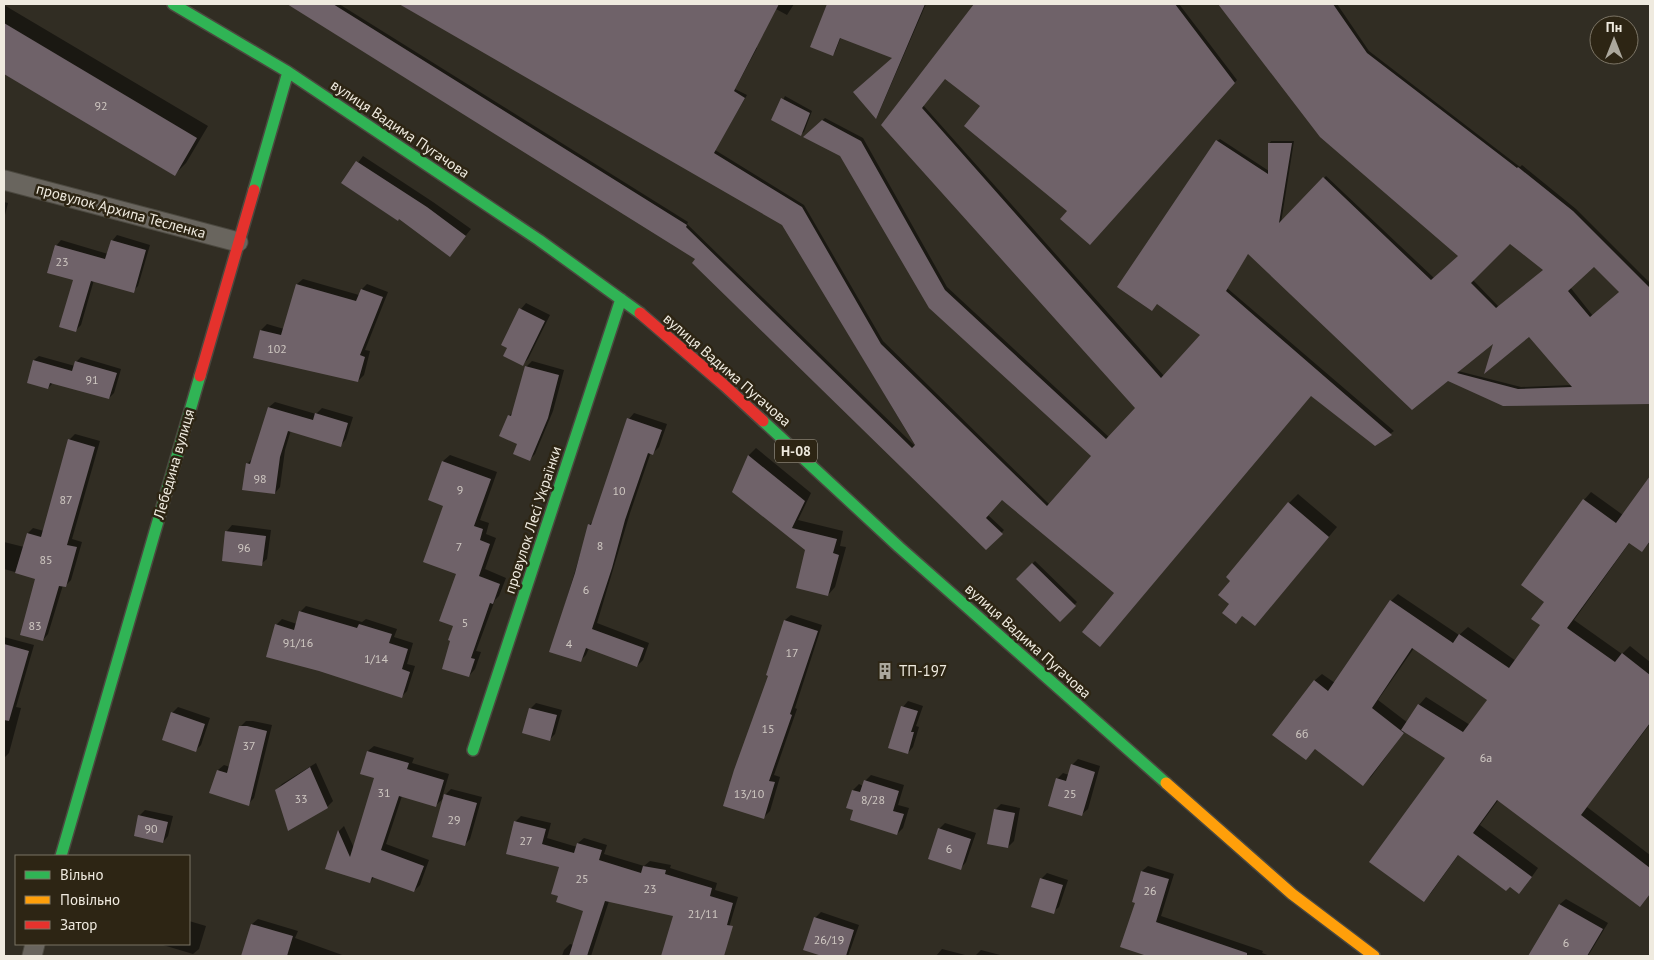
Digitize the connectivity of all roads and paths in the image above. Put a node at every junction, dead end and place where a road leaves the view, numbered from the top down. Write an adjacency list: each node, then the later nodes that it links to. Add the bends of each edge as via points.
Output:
1 (173, 4): 2 (main road, вулиця Вадима Пугачова / Н-08)
2 (288, 72): 4 (main road, Лебедина вулиця); 5 (main road, вулиця Вадима Пугачова / Н-08, via 539,240)
3 (4, 180): 4 (street, провулок Архипа Тесленка)
4 (238, 242): 7 (main road, Лебедина вулиця)
5 (621, 299): 6 (main road, провулок Лесі Українки); 8 (main road, вулиця Вадима Пугачова / Н-08, via 725,386 899,547 1292,894)
6 (473, 750)
7 (60, 855)
8 (1374, 956)

